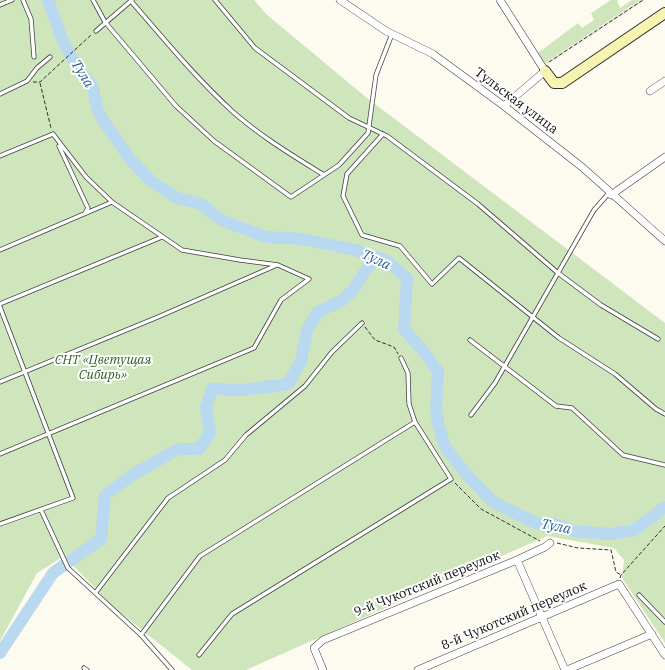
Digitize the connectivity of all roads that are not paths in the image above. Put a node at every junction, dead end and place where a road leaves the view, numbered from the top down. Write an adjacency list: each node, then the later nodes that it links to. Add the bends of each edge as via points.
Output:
1 (12, 0): 8 (lane)
2 (22, 0): 13 (lane, via 31,19)
3 (93, 0): 10 (lane)
4 (131, 0): 10 (lane); 25 (lane, via 196,76 232,111 271,142)
5 (216, 0): 20 (lane, via 254,48 350,118)
6 (340, 0): 12 (street, Тульская улица, via 347,7)
7 (500, 0): 15 (street)
8 (0, 5)
9 (665, 13): 15 (street, via 562,84 554,82)
10 (105, 22): 11 (lane); 25 (lane, via 176,106 214,141 291,197)
11 (96, 31)
12 (392, 34): 19 (street, Тульская улица, via 433,54); 20 (lane, via 376,75)
13 (34, 57)
14 (50, 57): 18 (lane, via 27,81)
15 (543, 69): 19 (street)
16 (665, 81): 17 (street)
17 (650, 91)
18 (0, 94)
19 (504, 106): 26 (street, Тульская улица, via 582,168)
20 (369, 127): 22 (lane); 25 (lane, via 368,133 339,165)
21 (53, 134): 23 (lane); 27 (lane, via 86,177); 28 (lane, via 88,208)
22 (383, 134): 33 (lane, via 478,204); 35 (lane, via 347,174 343,196 362,235 400,246 432,284 459,258)
23 (0, 156)
24 (665, 157): 26 (street)
25 (324, 175)
26 (610, 194): 30 (street, Тульская улица); 33 (lane, via 594,210)
27 (112, 202): 28 (lane); 29 (lane)
28 (85, 213): 31 (lane)
29 (162, 237): 32 (lane, via 182,250); 34 (lane)
30 (665, 241)
31 (0, 250)
32 (278, 265): 41 (lane); 46 (lane, via 309,279 281,300 254,348)
33 (558, 273): 35 (lane); 37 (lane, via 602,305)
34 (0, 305): 41 (lane)
35 (533, 316): 40 (lane); 43 (lane, via 559,338 614,374)
36 (362, 323): 53 (lane, via 332,352 305,386 246,434 225,460 168,498)
37 (658, 338)
38 (470, 340): 40 (lane)
39 (401, 358): 45 (lane, via 408,372 409,404)
40 (504, 366): 44 (lane, via 495,383); 48 (lane, via 556,406 572,408 623,455)
41 (24, 372): 42 (lane); 46 (lane)
42 (0, 382)
43 (665, 414)
44 (471, 415)
45 (415, 422): 57 (lane, via 200,556); 59 (lane, via 451,479 232,614)
46 (48, 435): 47 (lane); 49 (lane, via 72,498)
47 (0, 454)
48 (665, 465)
49 (41, 510): 50 (lane); 53 (lane, via 68,568)
50 (0, 524)
51 (550, 543): 52 (street, 9-й Чукотский переулок)
52 (517, 560): 55 (street); 62 (street, 9-й Чукотский переулок, via 323,640 314,648)
53 (96, 592): 57 (lane)
54 (639, 594): 56 (lane)
55 (543, 617): 58 (street, 8-й Чукотский переулок, via 619,584); 63 (street, 8-й Чукотский переулок); 64 (street)
56 (665, 622)
57 (141, 634): 61 (lane)
58 (652, 634): 60 (street); 64 (street)
59 (199, 655)
60 (665, 655)
61 (172, 670)
62 (323, 670)
63 (418, 670)
64 (566, 670)

